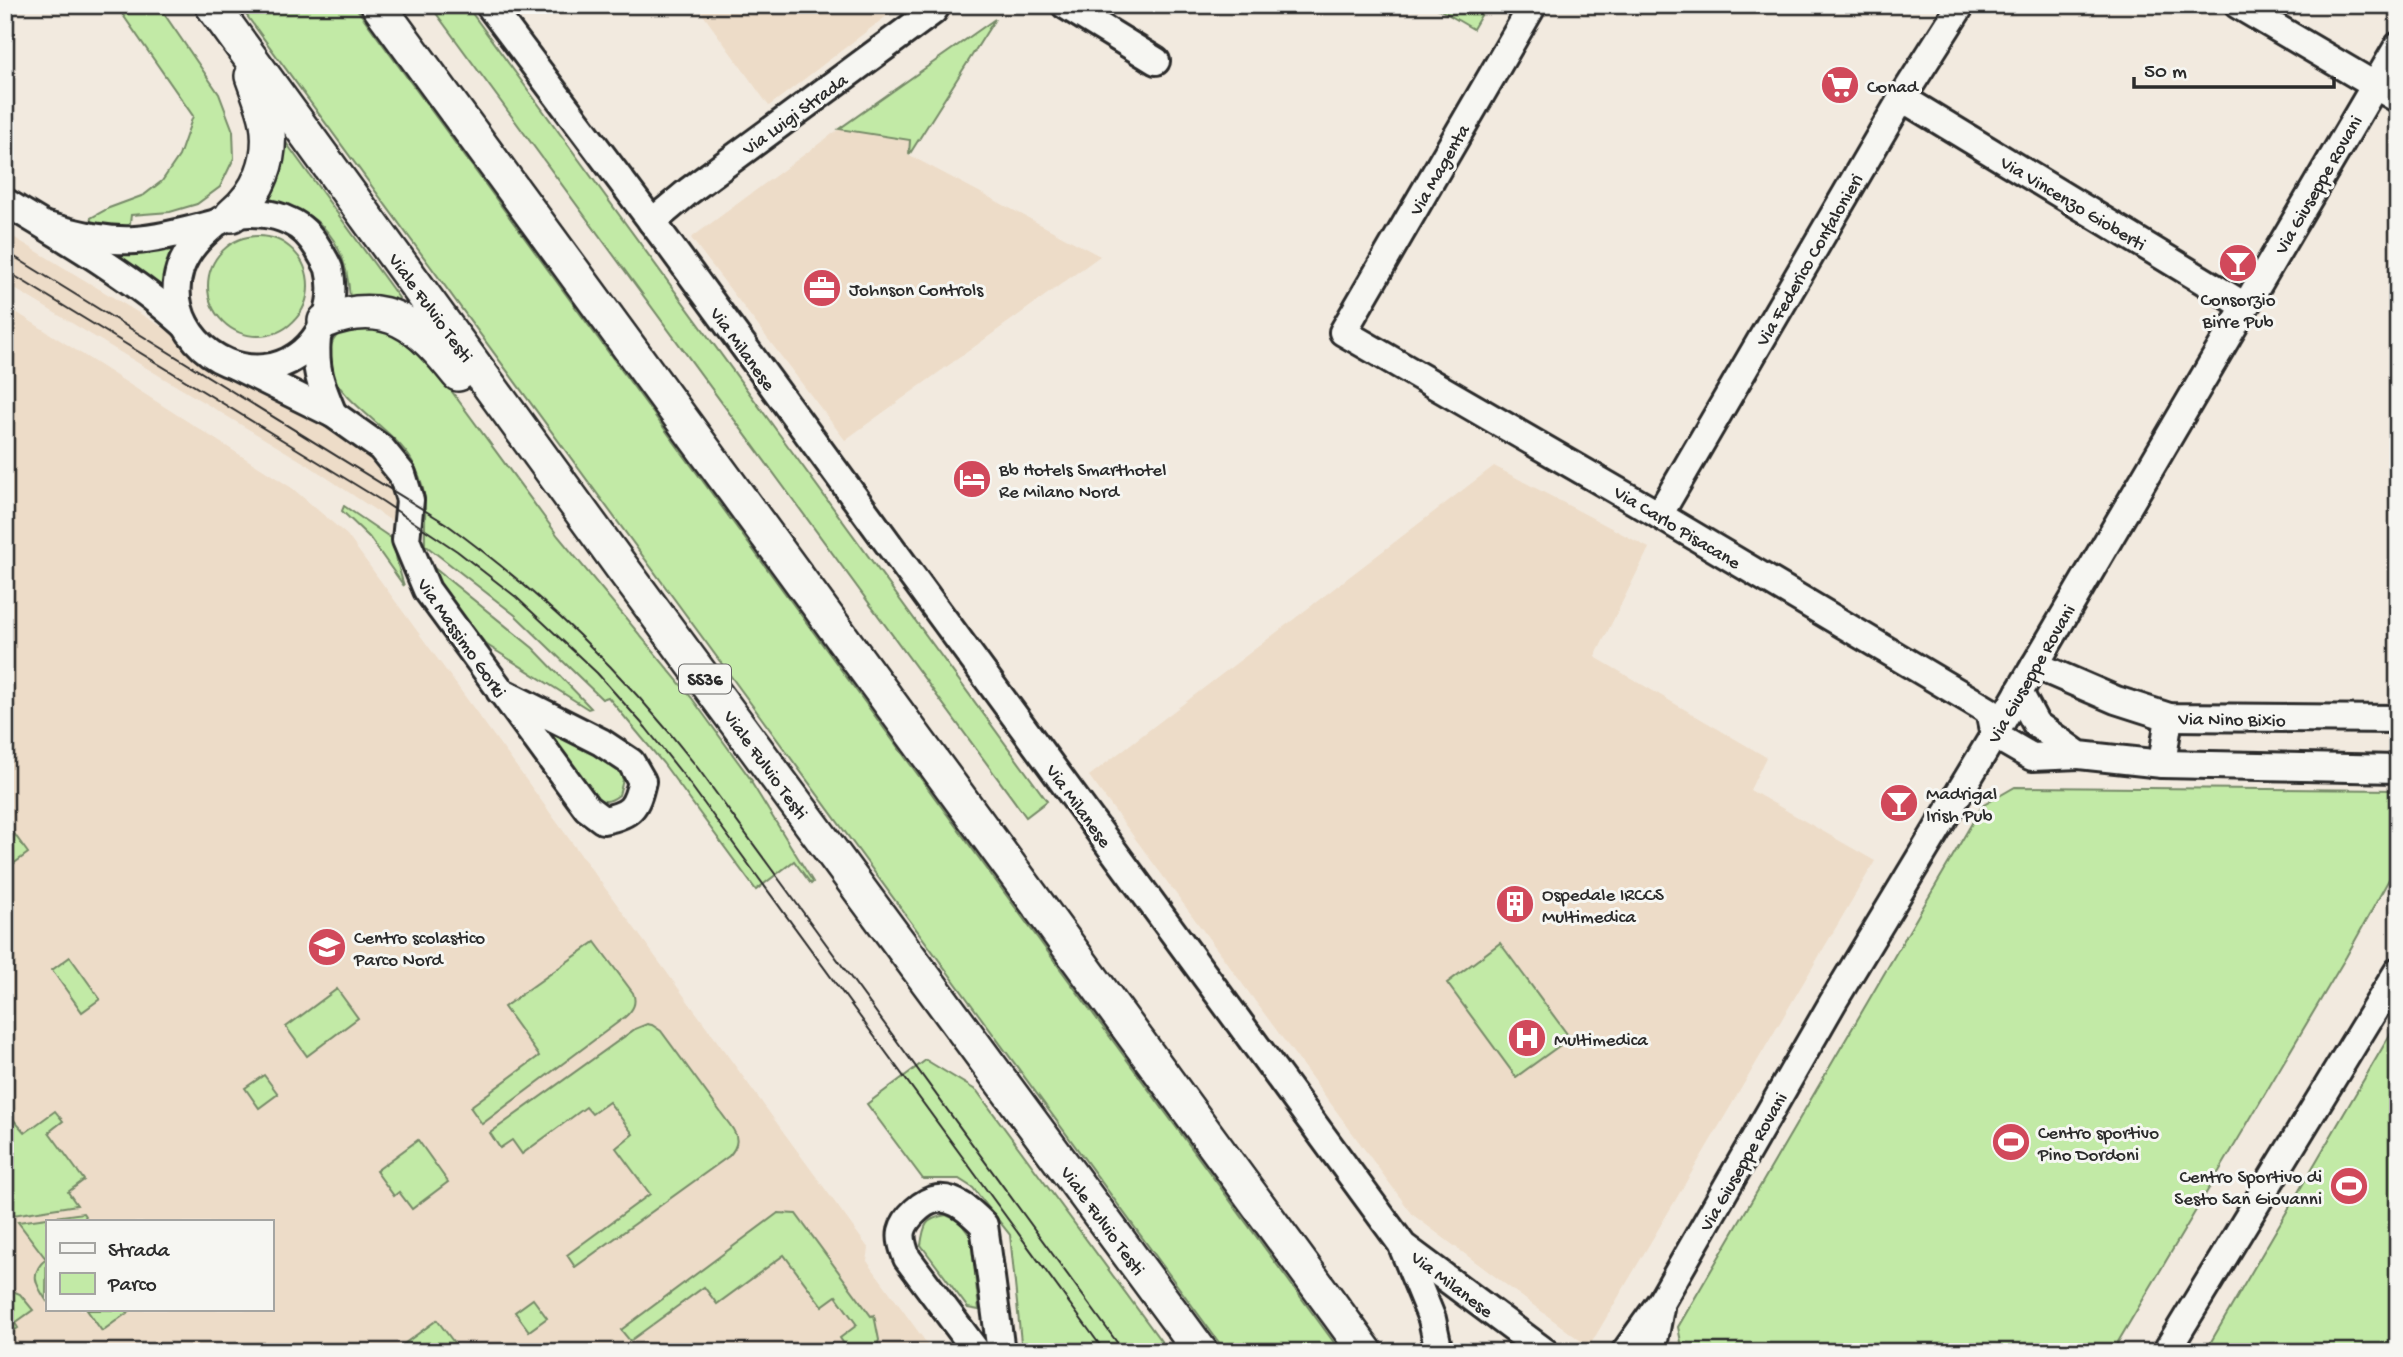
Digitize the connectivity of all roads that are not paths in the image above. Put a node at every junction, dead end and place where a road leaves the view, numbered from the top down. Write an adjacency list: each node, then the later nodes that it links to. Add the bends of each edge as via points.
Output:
1 (212, 5): 10 (main road, Viale Fulvio Testi / SS36)
2 (489, 5): 17 (street)
3 (937, 5): 17 (street, Via Luigi Strada)
4 (1065, 5): 11 (street)
5 (1533, 5): 22 (street, Via Magenta)
6 (1961, 5): 13 (street, Via Federico Confalonieri)
7 (2238, 5): 12 (street)
8 (386, 13): 42 (main road)
9 (2398, 46): 12 (street, Via Giuseppe Rovani)
10 (242, 47): 16 (main road, via 267,123 267,156 259,184 243,206); 26 (main road, Viale Fulvio Testi / SS36)
11 (1156, 61)
12 (2375, 85): 14 (street); 19 (street, Via Giuseppe Rovani)
13 (1902, 98): 19 (street, Via Vincenzo Gioberti); 25 (street, Via Federico Confalonieri)
14 (2398, 99)
15 (5, 202): 18 (street)
16 (224, 220): 18 (street, via 135,240 92,237); 20 (street, via 191,245 179,271 177,298); 21 (street, via 264,214 290,221 311,237 329,267 332,293)
17 (652, 222): 37 (street, Via Milanese)
18 (46, 226): 20 (street)
19 (2245, 306): 27 (street, Via Giuseppe Rovani)
20 (185, 325): 23 (street, via 211,356)
21 (321, 329): 23 (street, via 302,352 279,365); 24 (street, via 315,360); 26 (main road, via 360,312 385,313 418,330 573,524)
22 (1343, 332): 25 (street, Via Carlo Pisacane)
23 (236, 366): 24 (street, Via Massimo Gorki)
24 (333, 414): 28 (street, Via Massimo Gorki, via 381,447 402,474 410,500 406,540 415,565 427,590)
25 (1659, 515): 32 (street, Via Carlo Pisacane, via 1989,711)
26 (620, 565): 41 (main road, Viale Fulvio Testi / SS36)
27 (2035, 664): 29 (street, Via Giuseppe Rovani); 30 (street, Via Nino Bixio, via 2116,700)
28 (500, 691): 28 (street, Via Massimo Gorki, via 567,723 631,762 642,781 638,803 622,816 603,820 587,808)
29 (2019, 692): 32 (street, Via Giuseppe Rovani); 33 (street, via 2036,724)
30 (2169, 717): 31 (street, Via Nino Bixio); 34 (street)
31 (2398, 719)
32 (1994, 735): 33 (street, via 2032,757); 38 (street, Via Giuseppe Rovani, via 1833,1002)
33 (2079, 755): 34 (street)
34 (2162, 764): 35 (street)
35 (2398, 769)
36 (2398, 971): 47 (street)
37 (1403, 1246): 43 (street, via 1432,1319); 44 (street, Via Milanese)
38 (1662, 1300): 45 (street, Via Giuseppe Rovani); 46 (street, Via Giuseppe Rovani)
39 (977, 1352): 40 (street, via 902,1246 902,1231 914,1211 936,1199 957,1202 984,1225)
40 (1001, 1352)
41 (1201, 1352)
42 (1366, 1352)
43 (1439, 1352)
44 (1545, 1352)
45 (1625, 1352)
46 (1653, 1352)
47 (2166, 1352)

